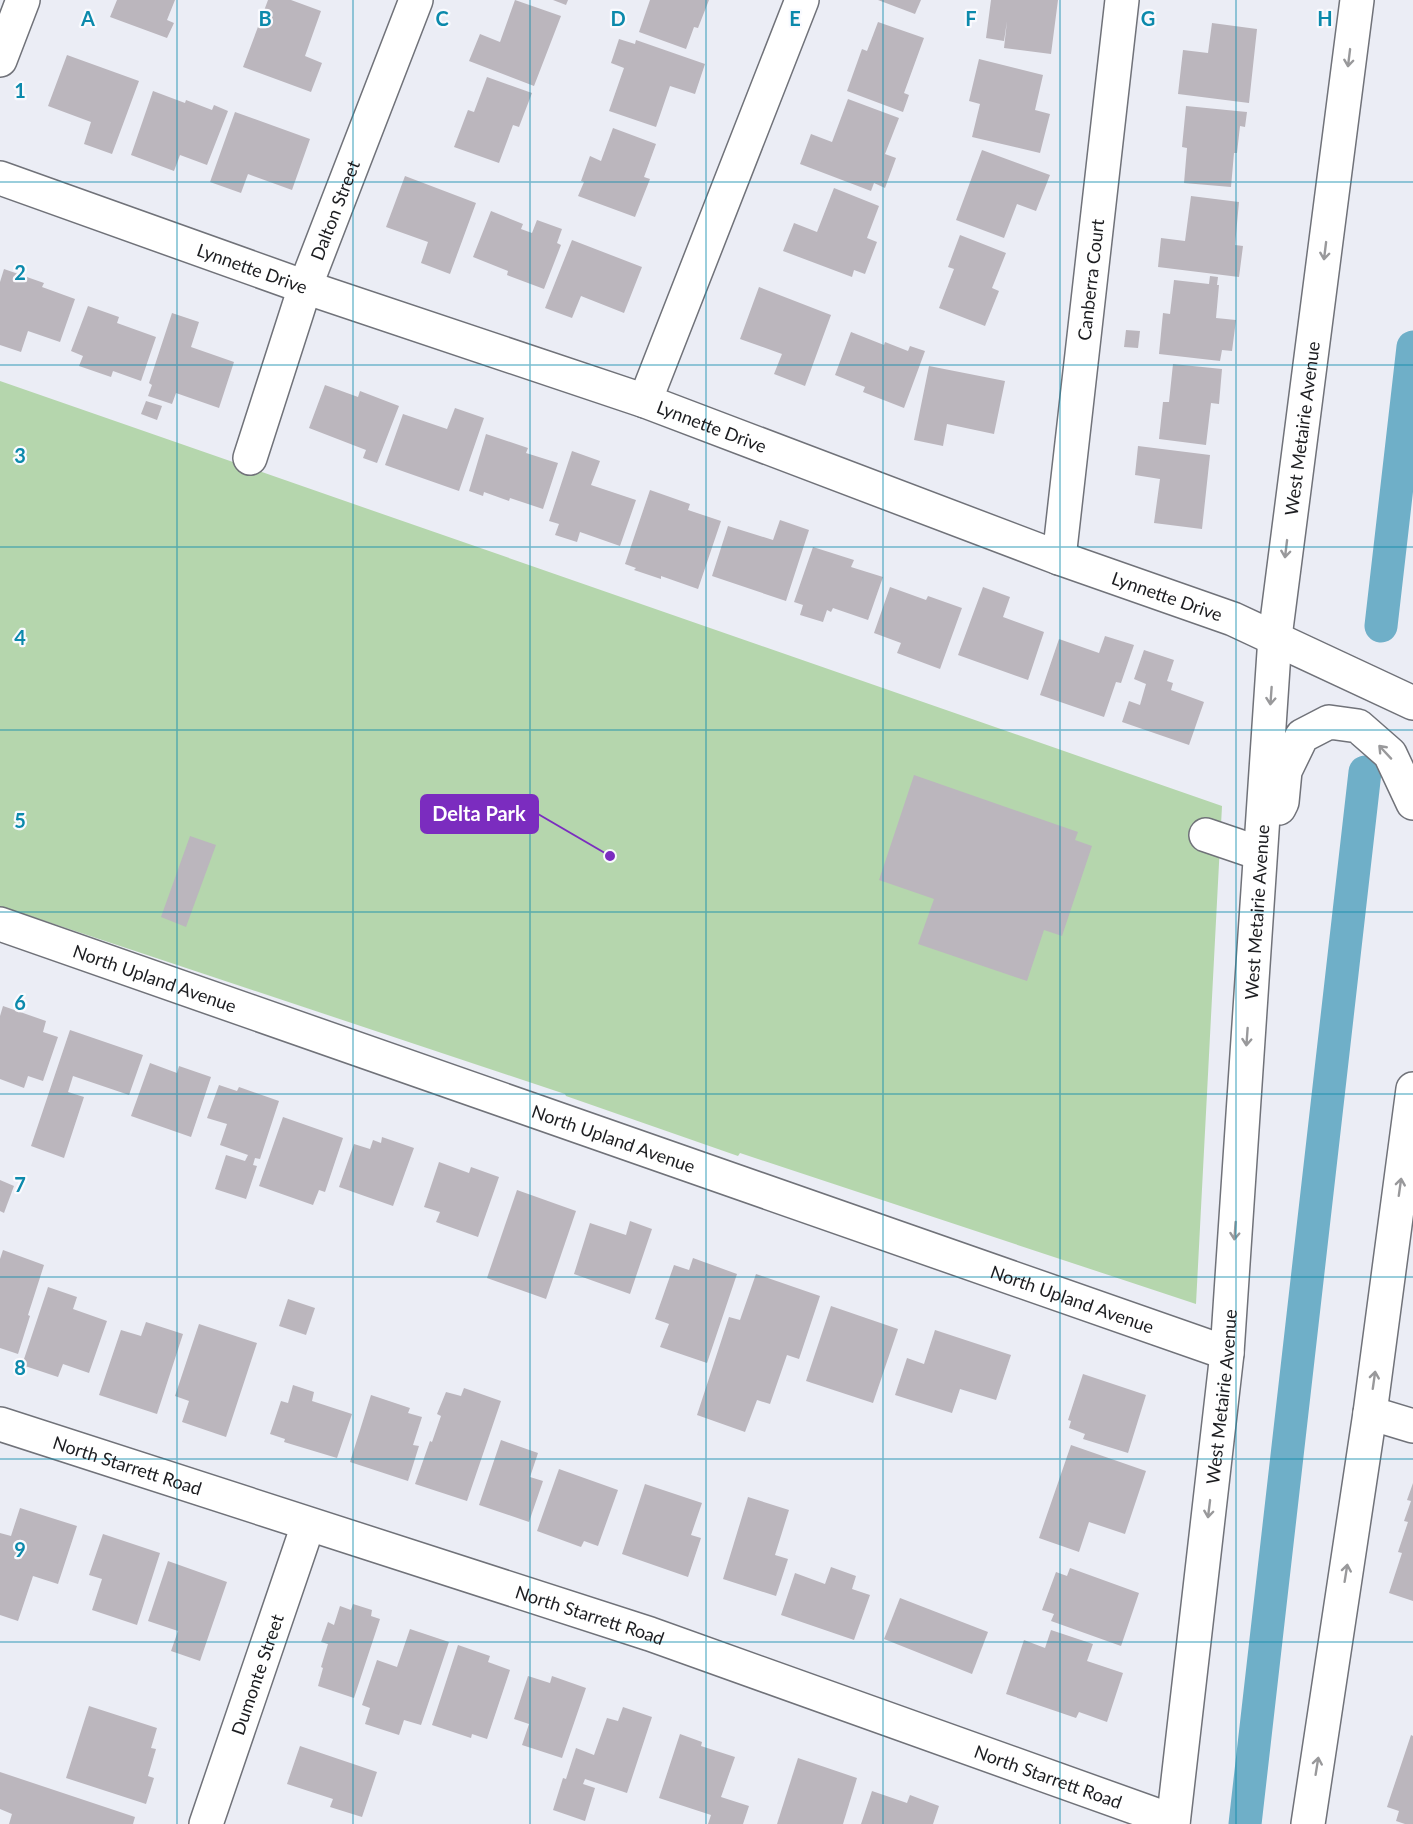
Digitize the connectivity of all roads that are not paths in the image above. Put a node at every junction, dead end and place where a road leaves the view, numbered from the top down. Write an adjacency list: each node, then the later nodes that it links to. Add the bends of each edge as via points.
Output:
1 (23, 0): 6 (street)
2 (417, 0): 8 (street, Dalton Street)
3 (802, 0): 9 (street)
4 (1122, 0): 11 (street, Canberra Court)
5 (1357, 0): 12 (street, West Metairie Avenue, one-way to 12)
6 (0, 60)
7 (0, 178): 8 (street, Lynnette Drive)
8 (305, 287): 9 (street, Lynnette Drive); 10 (street, Dalton Street)
9 (645, 401): 11 (street, Lynnette Drive)
10 (250, 458)
11 (1059, 558): 12 (street, Lynnette Drive)
12 (1275, 637): 13 (street, Lynnette Drive); 16 (street, West Metairie Avenue, one-way to 16)
13 (1413, 703)
14 (1413, 803): 16 (street, one-way to 16, via 1390,754 1358,726 1329,722 1302,736 1286,771 1282,802)
15 (1206, 835): 16 (street)
16 (1259, 852): 19 (street, West Metairie Avenue, one-way to 19)
17 (0, 924): 19 (street, North Upland Avenue)
18 (1413, 1089): 20 (street, one-way to 18)
19 (1227, 1353): 24 (street, West Metairie Avenue, one-way to 24)
20 (1370, 1413): 22 (street); 26 (street, one-way to 20)
21 (0, 1424): 23 (street, North Starrett Road)
22 (1413, 1426)
23 (308, 1525): 24 (street, North Starrett Road, via 650,1634); 25 (street, Dumonte Street)
24 (1173, 1822)
25 (206, 1824)
26 (1308, 1824)

